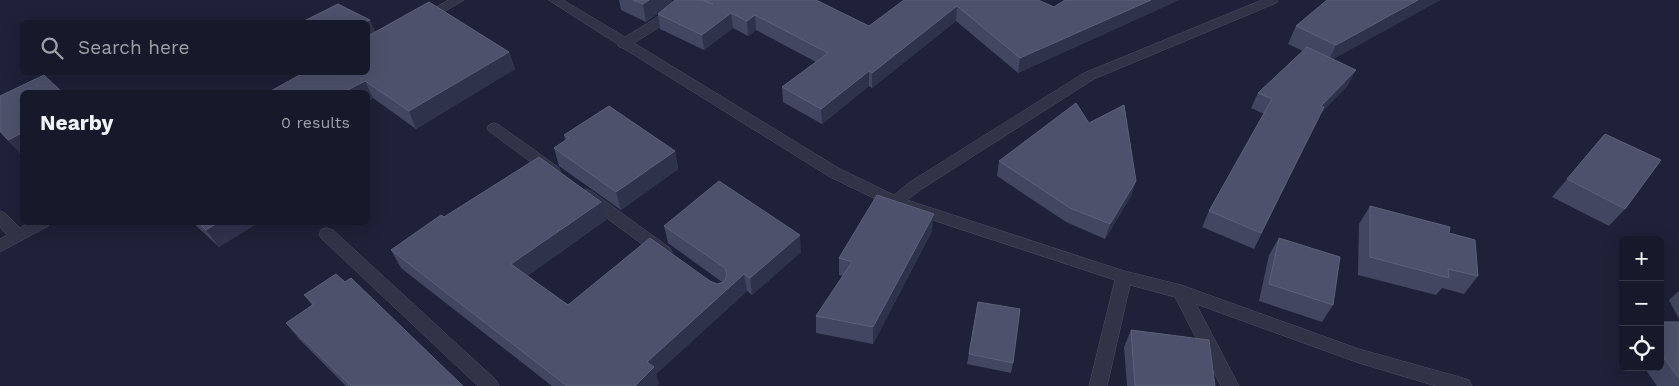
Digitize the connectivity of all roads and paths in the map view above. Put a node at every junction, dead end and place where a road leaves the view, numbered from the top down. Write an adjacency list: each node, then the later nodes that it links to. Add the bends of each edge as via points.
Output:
1 (458, 0): 5 (street)
2 (555, 0): 6 (street)
3 (686, 0): 6 (street)
4 (1272, 0): 8 (street, via 1089,76 915,186)
5 (417, 22)
6 (623, 44): 8 (street, via 835,173)
7 (494, 128): 14 (street)
8 (895, 202): 15 (street)
9 (0, 217): 12 (street)
10 (38, 225): 12 (street)
11 (326, 234): 17 (street)
12 (18, 236): 13 (street)
13 (0, 246)
14 (680, 263)
15 (1124, 277): 16 (street); 18 (street)
16 (1181, 292): 19 (street); 20 (street, via 1359,356)
17 (490, 386)
18 (1098, 386)
19 (1230, 386)
20 (1463, 386)

